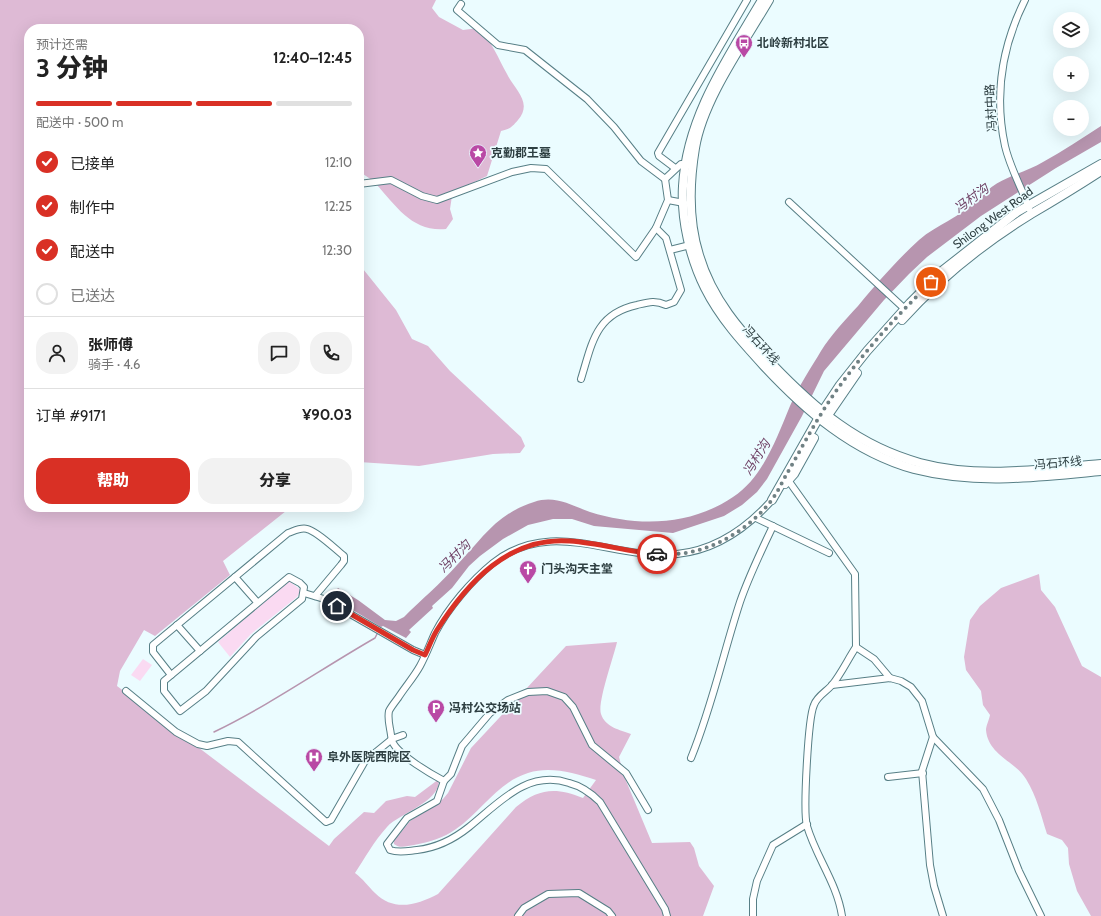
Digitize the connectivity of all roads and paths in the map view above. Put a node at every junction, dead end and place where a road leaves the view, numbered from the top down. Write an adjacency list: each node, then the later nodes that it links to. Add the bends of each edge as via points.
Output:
1 (746, 0): 8 (street, via 658,153)
2 (762, 0): 6 (main road, 冯石环线, via 704,101 694,128)
3 (769, 0): 6 (main road, 冯石环线, via 705,114)
4 (1025, 0): 15 (street, 冯村中路, via 1006,48 1000,88 1005,146)
5 (461, 4): 10 (street, via 457,10 498,45 525,50 587,99 641,161)
6 (689, 164): 8 (street, via 681,164); 14 (main road, 冯石环线, via 683,186); 22 (main road, 冯石环线, via 692,222 707,278 716,296 742,332)
7 (1101, 164): 15 (main road, Shilong West Road)
8 (675, 168): 10 (street)
9 (1101, 171): 16 (main road, Shilong West Road)
10 (665, 179): 12 (street)
11 (364, 183): 17 (street, via 391,180 437,200 512,172 531,168 546,169 636,257)
12 (668, 200): 14 (street); 17 (street)
13 (789, 202): 20 (street)
14 (684, 203): 18 (main road, 冯石环线)
15 (1028, 205): 16 (street, 冯村中路); 20 (main road, Shilong West Road, via 942,271)
16 (1031, 214): 20 (main road, Shilong West Road, via 968,259)
17 (656, 228): 19 (street, via 666,238)
18 (690, 245): 19 (street); 22 (main road, 冯石环线, via 705,288 722,316 748,350)
19 (670, 250): 21 (street, via 681,290 674,302 666,305 657,300 628,306 611,315 597,331)
20 (906, 311): 23 (main road, Shilong West Road)
21 (581, 379)
22 (792, 391): 23 (main road, 冯石环线)
23 (822, 417): 24 (main road, 冯石环线, via 882,449 940,467 1003,473); 25 (main road, 冯石环线, via 860,446 886,459 949,476 1005,479); 26 (main road, Shilong West Road); 27 (main road, Shilong West Road)
24 (1101, 464)
25 (1101, 471)
26 (788, 480): 27 (main road, Shilong West Road); 36 (street, via 855,574)
27 (772, 500): 28 (street, Shilong West Road)
28 (756, 518): 29 (street); 38 (street, Shilong West Road, via 744,528 715,544 678,554 633,552 570,541 544,542 518,549 494,563 470,586 436,632)
29 (773, 526): 30 (street); 46 (street, via 741,601 708,714)
30 (829, 553)
31 (235, 577): 33 (street, via 288,533 307,528 344,556 341,566); 34 (street); 35 (street)
32 (304, 592): 33 (street); 34 (street, via 300,582 289,577); 39 (street, via 302,599 256,637 206,691 180,711 162,685)
33 (315, 596): 38 (street)
34 (257, 602): 37 (street)
35 (177, 625): 37 (street); 39 (street, via 154,645 153,652)
36 (856, 646): 40 (street, via 874,659); 41 (street)
37 (200, 651): 39 (street)
38 (425, 655): 45 (street, Shilong West Road, via 390,711)
39 (172, 675)
40 (890, 678): 41 (street); 44 (street, via 901,680 911,687 922,701)
41 (832, 685): 51 (street, via 818,697 812,711 806,781)
42 (126, 691): 45 (street, via 176,732 198,744 207,746 228,741 238,742 326,822 331,820 365,761)
43 (403, 735): 45 (street)
44 (933, 737): 47 (street); 58 (street, via 983,789 1000,820 1019,871)
45 (392, 739): 49 (street, via 394,744 418,766)
46 (691, 758)
47 (922, 773): 48 (street); 57 (street, via 930,865)
48 (888, 777)
49 (444, 781): 50 (street, via 451,774 462,746 490,713 508,700 528,692 547,691 564,697 573,707 592,745 626,773); 54 (street, via 437,801 407,818 387,844 390,850 398,852 437,845 465,830 508,794 522,786 545,780 559,780 579,787 600,802)
50 (648, 810)
51 (807, 824): 55 (street, via 773,845 757,882); 56 (street, via 816,851 827,870)
52 (518, 916): 53 (street, via 524,908 548,894 579,893)
53 (612, 916)
54 (667, 916)
55 (753, 916)
56 (842, 916)
57 (943, 916)
58 (1041, 916)

